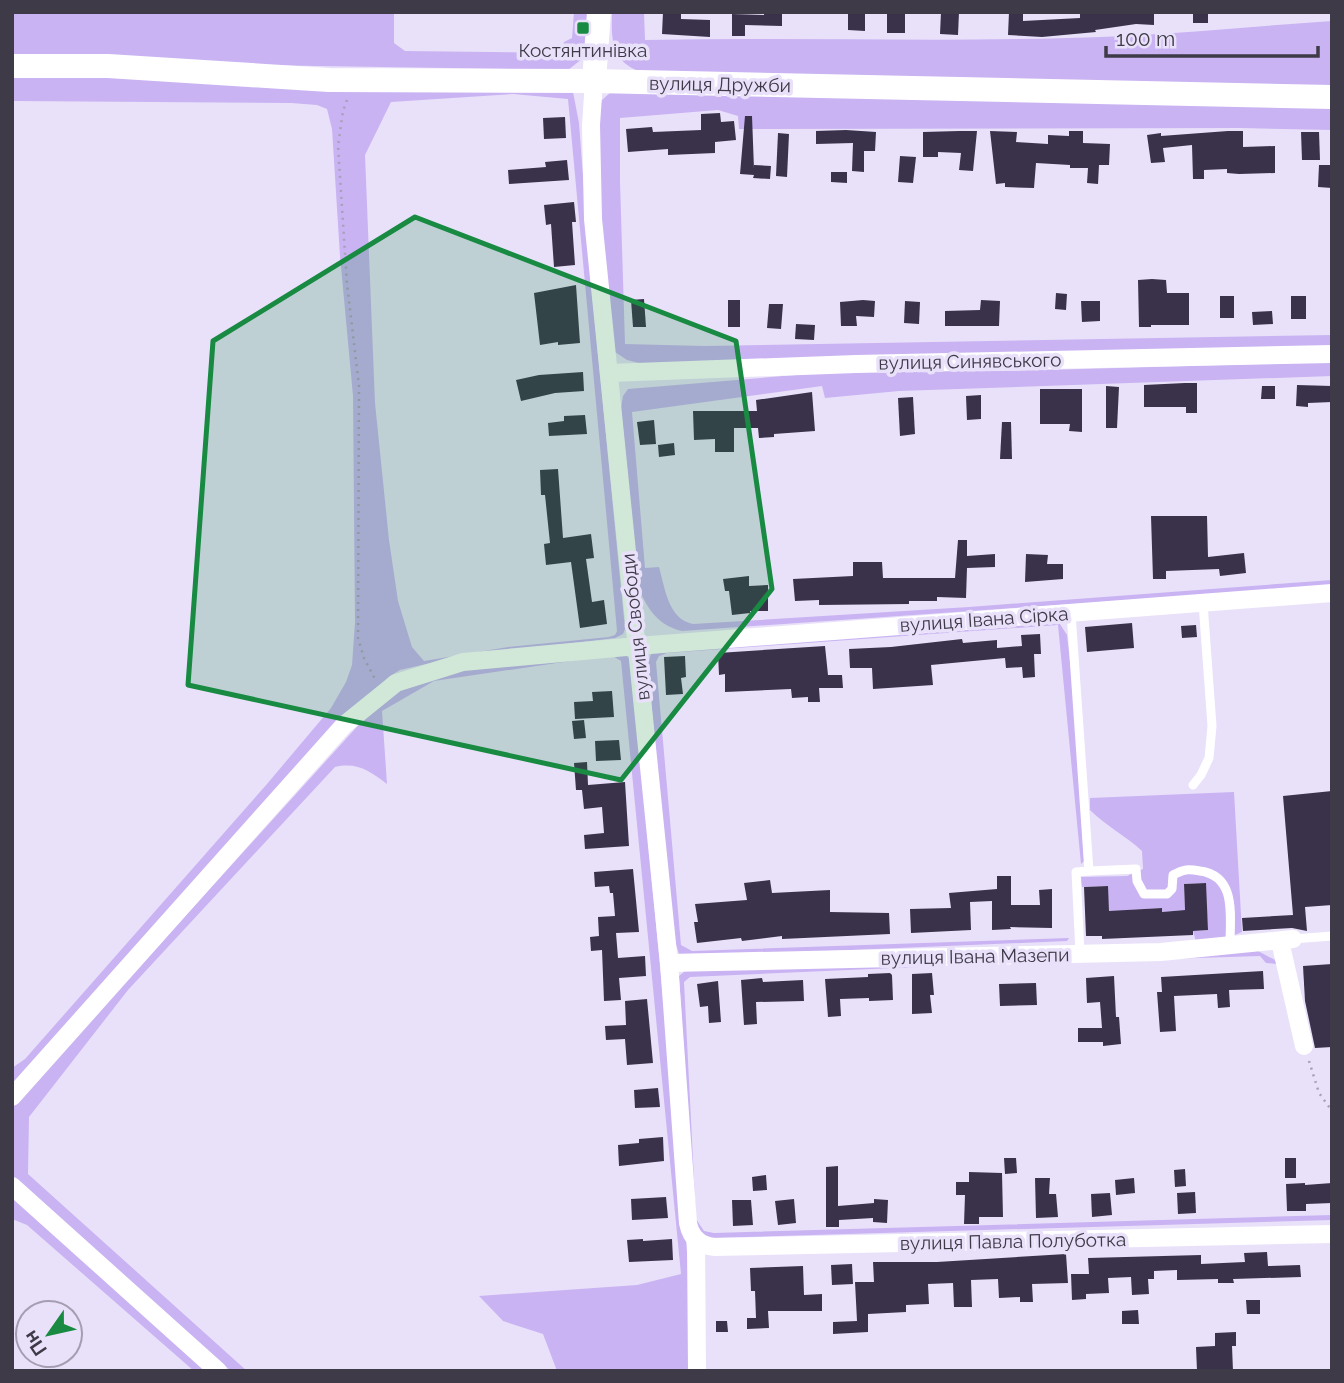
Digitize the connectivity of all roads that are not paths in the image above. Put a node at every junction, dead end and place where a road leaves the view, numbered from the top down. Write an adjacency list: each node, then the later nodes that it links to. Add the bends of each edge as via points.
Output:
1 (599, 12): 3 (street, вулиця Свободи)
2 (12, 66): 3 (street, вулиця Дружби, via 108,66 356,80)
3 (594, 81): 4 (street, вулиця Дружби); 6 (street, вулиця Свободи, via 593,219)
4 (1332, 97)
5 (1332, 354): 6 (street, вулиця Синявського)
6 (609, 373): 10 (street, вулиця Свободи)
7 (1332, 593): 8 (street, вулиця Івана Сірка)
8 (1203, 603): 9 (street, вулиця Івана Сірка); 11 (lane, via 1212,726 1209,758)
9 (1071, 613): 10 (street, вулиця Івана Сірка); 12 (lane)
10 (637, 646): 17 (street, вулиця Свободи); 19 (street, вулиця Івана Сірка, via 463,662 396,683 344,725)
11 (1193, 785)
12 (1089, 871): 15 (lane, via 1136,869 1144,894 1153,895 1167,894 1173,875 1184,869 1212,873 1228,893); 16 (lane, via 1076,872)
13 (1332, 936): 14 (lane)
14 (1286, 940): 15 (street, вулиця Івана Мазепи); 18 (street)
15 (1230, 945): 16 (street, вулиця Івана Мазепи)
16 (1080, 953): 17 (street, вулиця Івана Мазепи)
17 (669, 963): 22 (street, вулиця Свободи, via 688,1223)
18 (1304, 1046)
19 (12, 1097)
20 (12, 1186): 23 (street)
21 (1332, 1234): 22 (street, вулиця Павла Полуботка, via 715,1247)
22 (696, 1239): 24 (street, вулиця Свободи)
23 (218, 1371)
24 (697, 1371)

